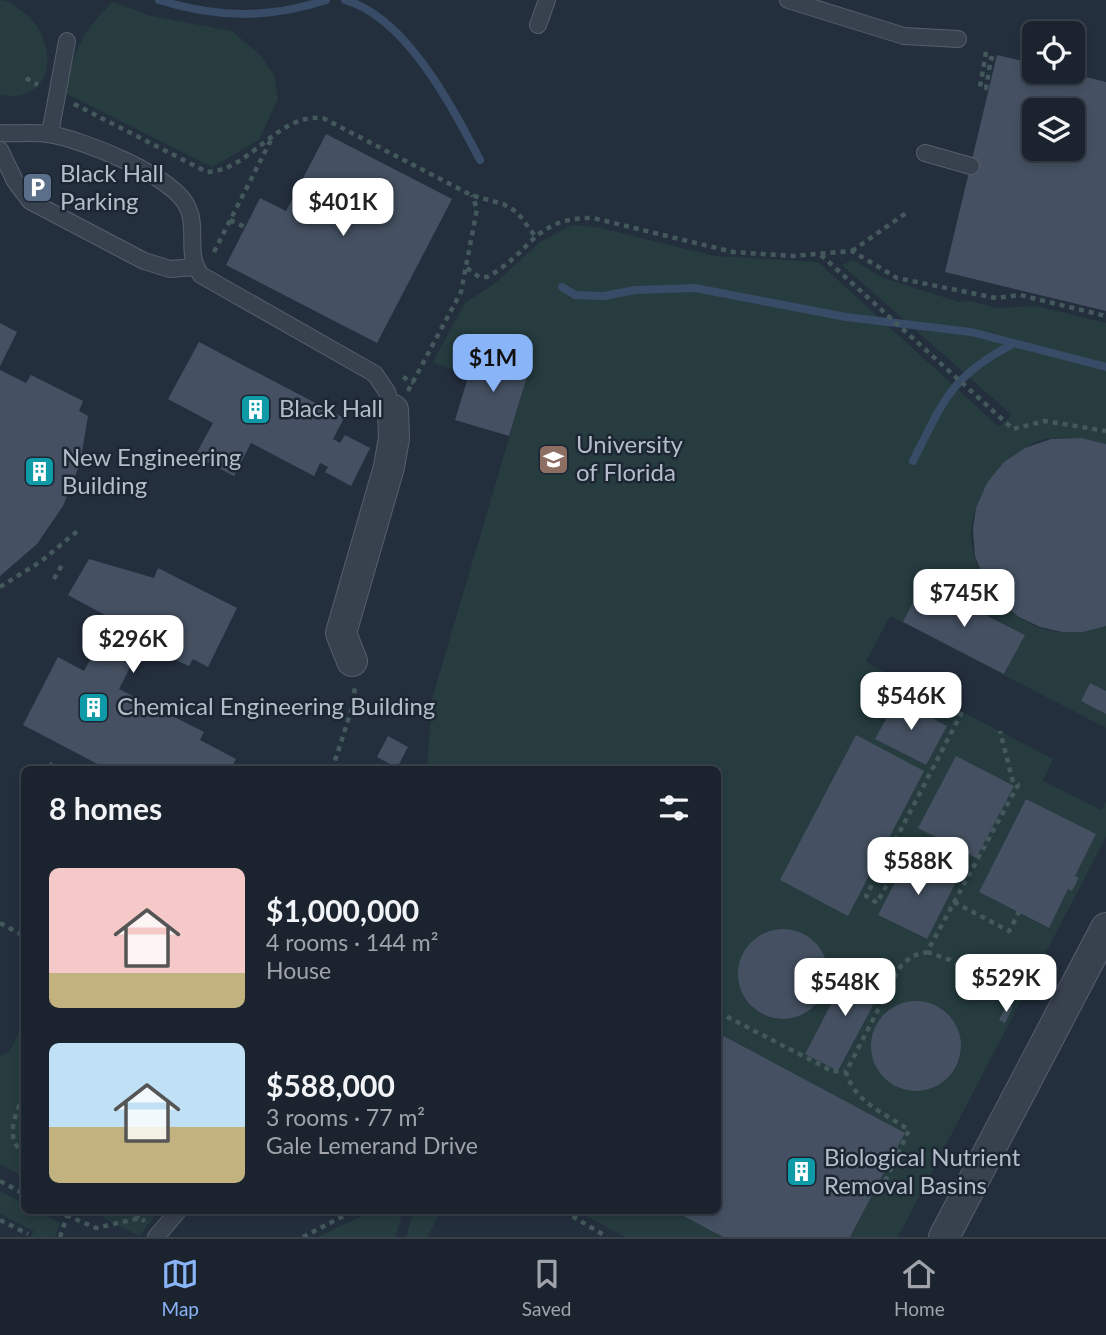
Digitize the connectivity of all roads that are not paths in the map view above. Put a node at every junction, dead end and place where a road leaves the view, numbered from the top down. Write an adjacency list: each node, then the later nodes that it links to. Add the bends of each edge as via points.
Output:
1 (547, 0): 3 (lane)
2 (788, 0): 4 (lane, via 904,36)
3 (538, 25)
4 (958, 39)
5 (67, 41): 7 (lane)
6 (0, 133): 7 (lane)
7 (50, 134): 11 (lane, via 122,160 181,196 190,214)
8 (0, 150): 11 (lane, via 30,201 144,261 170,269)
9 (925, 153): 10 (lane)
10 (971, 166)
11 (195, 267): 12 (lane, via 375,374)
12 (393, 410): 13 (street, via 389,467 341,633)
13 (352, 661)
14 (1106, 928): 17 (street)
15 (175, 1214): 16 (lane)
16 (159, 1233)
17 (944, 1237)

